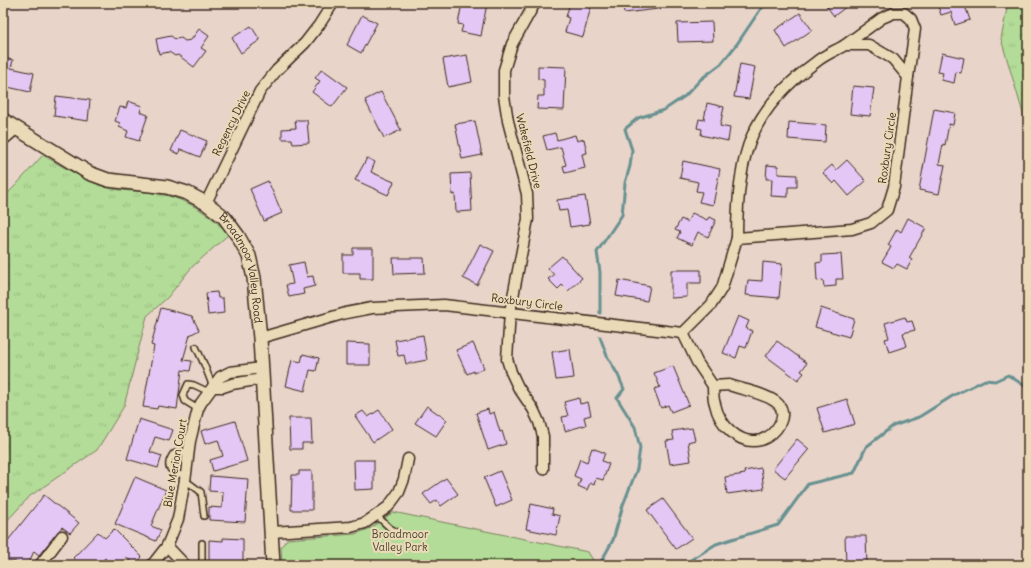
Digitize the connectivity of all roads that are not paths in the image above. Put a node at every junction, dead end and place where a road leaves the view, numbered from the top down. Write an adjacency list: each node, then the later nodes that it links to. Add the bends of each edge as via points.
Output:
1 (333, 3): 8 (street, Regency Drive, via 310,37 260,91)
2 (535, 3): 10 (street, Wakefield Drive, via 512,44 504,70 504,96 508,121 528,200 528,219)
3 (845, 45): 4 (street, Roxbury Circle, via 869,45 893,59); 4 (street, Roxbury Circle, via 882,18 894,13 904,13 911,19 915,29); 9 (street, Roxbury Circle, via 816,61 784,89 764,114 752,135 745,158 737,206)
4 (908, 77): 9 (street, Roxbury Circle, via 894,187 886,210 871,223 852,229)
5 (3, 120): 6 (street, Broadmoor Valley Road)
6 (16, 129): 7 (street); 8 (street, Broadmoor Valley Road, via 89,173 126,183 167,187 187,193)
7 (3, 140)
8 (206, 203): 12 (street, Broadmoor Valley Road, via 224,217 249,256 254,278)
9 (737, 238): 11 (street, Roxbury Circle, via 722,288 711,305)
10 (510, 312): 11 (street, Roxbury Circle); 12 (street, Roxbury Circle, via 444,304 372,308); 20 (street, Wakefield Drive, via 508,359 518,387 540,422 543,436)
11 (683, 333): 15 (street, via 697,362)
12 (260, 338): 14 (street, Broadmoor Valley Road)
13 (196, 347): 16 (lane)
14 (262, 374): 16 (street); 24 (street, Broadmoor Valley Road)
15 (713, 386): 15 (street, via 715,405 726,428 735,435 748,440 761,440 773,433 781,424 783,414 777,403 730,385)
16 (211, 390): 17 (street, Blue Merion Court); 17 (lane, via 188,384 183,395 185,401)
17 (198, 410): 18 (street, Blue Merion Court)
18 (188, 452): 21 (street, Blue Merion Court); 21 (lane, via 173,454 169,459 170,471)
19 (408, 458): 23 (street, via 399,492 388,507)
20 (543, 469)
21 (185, 478): 22 (lane, via 201,492); 28 (street, Blue Merion Court, via 178,518)
22 (204, 516)
23 (377, 516): 24 (street, via 351,527); 25 (lane)
24 (272, 532): 33 (street, Broadmoor Valley Road)
25 (397, 532)
26 (62, 536): 29 (street)
27 (202, 543): 32 (lane)
28 (167, 546): 30 (street, Blue Merion Court); 31 (street)
29 (40, 565)
30 (152, 565)
31 (185, 565)
32 (202, 565)
33 (274, 565)

